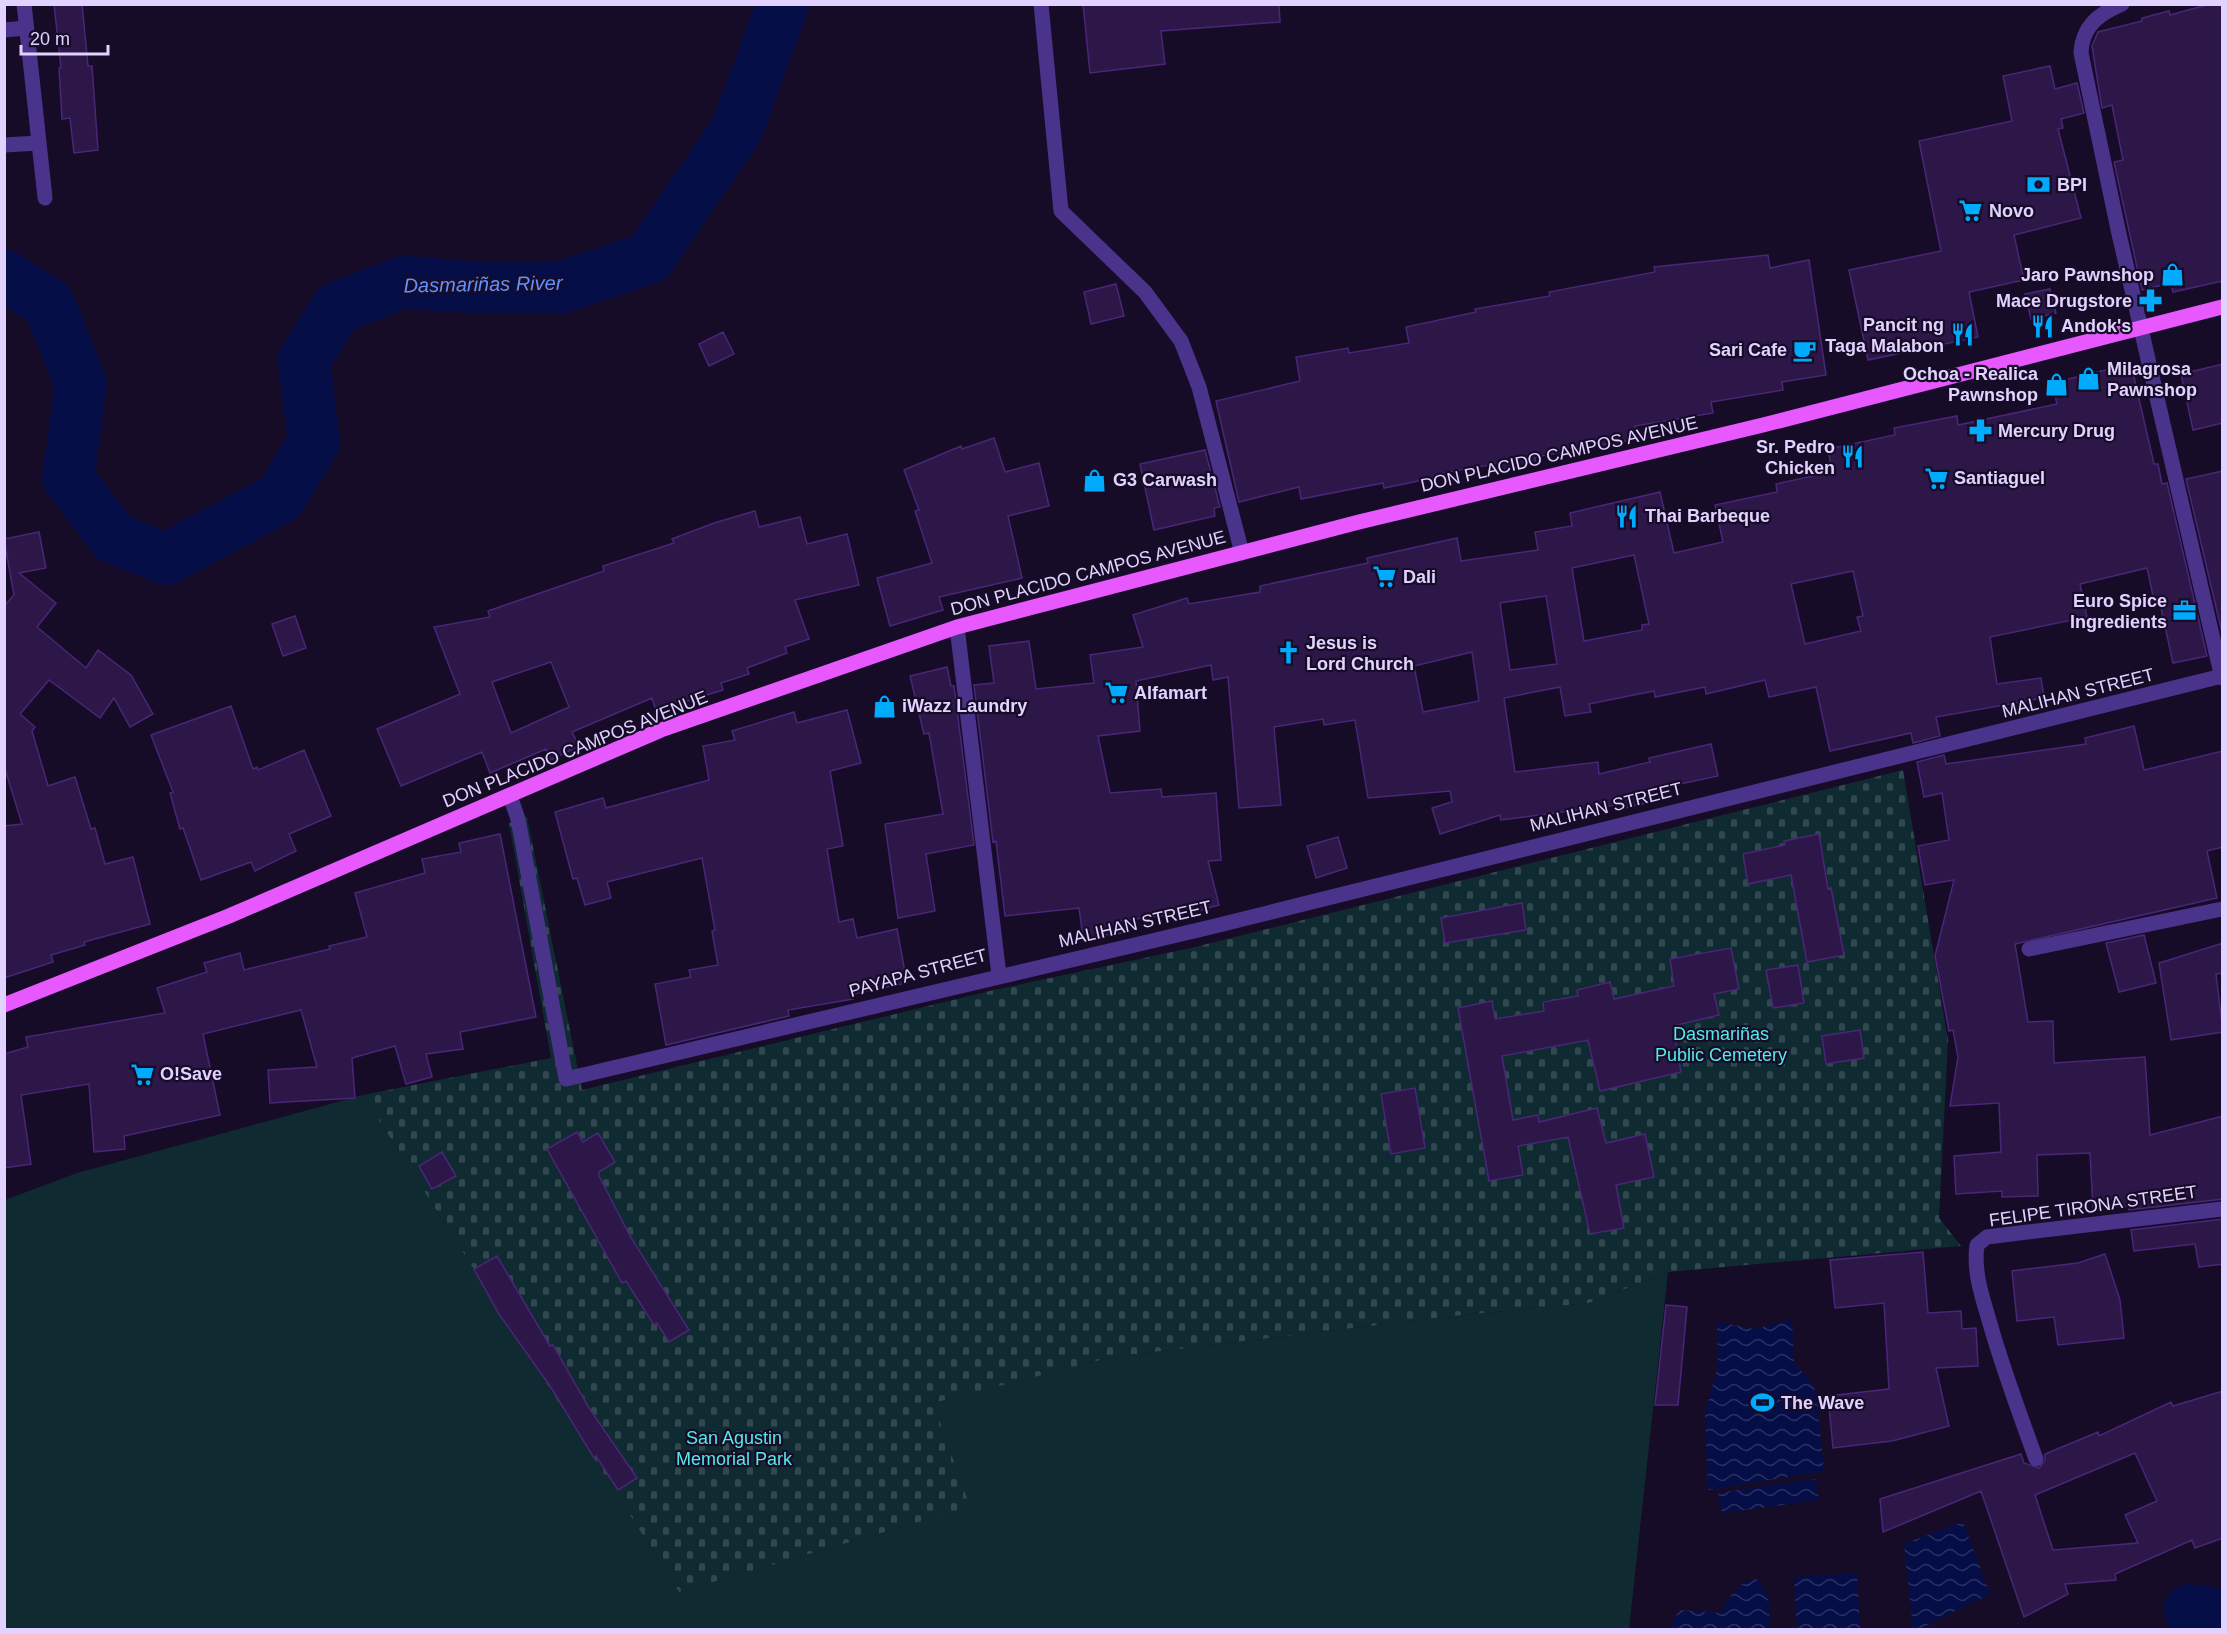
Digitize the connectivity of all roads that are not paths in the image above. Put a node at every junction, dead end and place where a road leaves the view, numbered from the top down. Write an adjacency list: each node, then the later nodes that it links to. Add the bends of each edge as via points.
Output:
1 (24, 4): 4 (street)
2 (1041, 4): 11 (street, via 1061,211 1145,292 1181,341 1199,387)
3 (2121, 4): 10 (street, via 2094,20 2085,32 2081,53)
4 (26, 28): 5 (street); 6 (street)
5 (4, 30)
6 (39, 143): 7 (street); 8 (street)
7 (4, 145)
8 (45, 198)
9 (2223, 307): 10 (main road, DON PLACIDO CAMPOS AVENUE)
10 (2141, 329): 11 (main road, DON PLACIDO CAMPOS AVENUE); 13 (street)
11 (1242, 553): 12 (main road, DON PLACIDO CAMPOS AVENUE)
12 (957, 627): 14 (main road, DON PLACIDO CAMPOS AVENUE, via 661,730); 17 (street, PAYAPA STREET)
13 (2222, 677): 17 (street, MALIHAN STREET)
14 (510, 796): 17 (street, PAYAPA STREET, via 518,819 566,1079); 18 (main road, DON PLACIDO CAMPOS AVENUE, via 229,916)
15 (2223, 909): 16 (street)
16 (2029, 950)
17 (999, 975)
18 (4, 1005)
19 (2223, 1209): 20 (street, FELIPE TIRONA STREET, via 1987,1237 1977,1245 1975,1264 1982,1297)
20 (2036, 1459)

